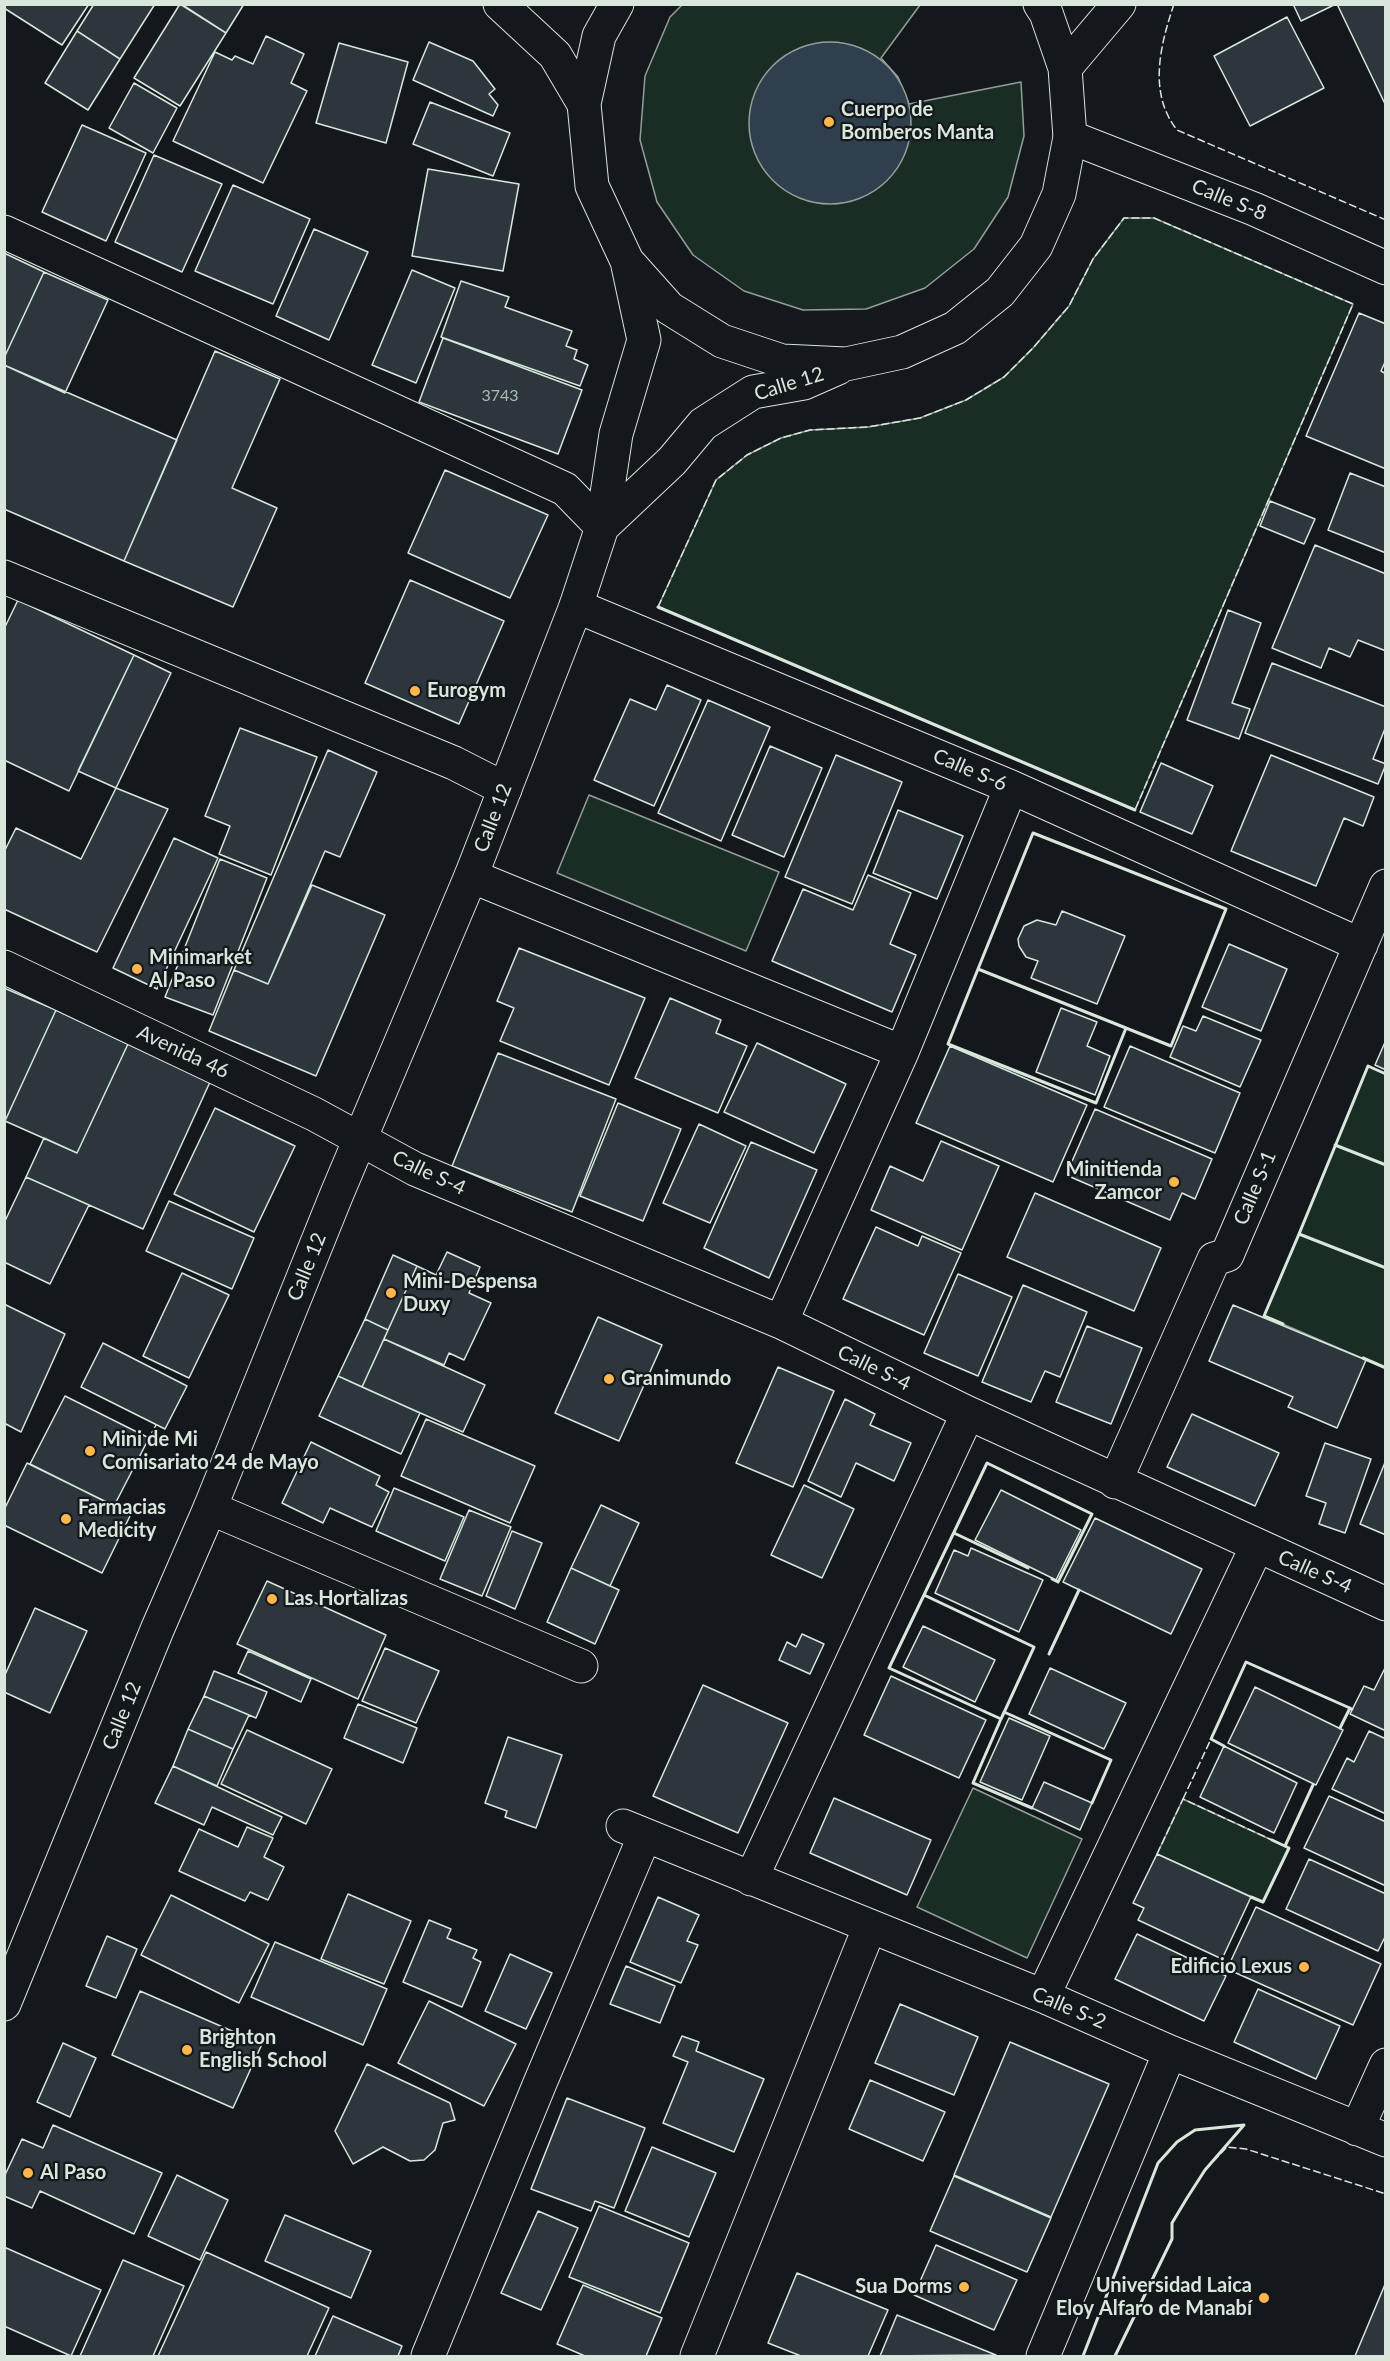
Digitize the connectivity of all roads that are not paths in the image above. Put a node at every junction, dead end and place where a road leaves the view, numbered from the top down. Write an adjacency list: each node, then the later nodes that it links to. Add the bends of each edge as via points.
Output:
1 (500, 4): 6 (street, via 555,55)
2 (617, 4): 6 (street, via 599,36)
3 (1040, 4): 5 (street)
4 (1119, 4): 5 (street)
5 (1065, 68): 7 (street)
6 (584, 104): 9 (street, via 592,186)
7 (1070, 137): 10 (street, Calle S-8, via 1254,209); 11 (street, via 1059,194 1036,246 1000,292 955,328 902,352)
8 (4, 232): 12 (street, via 565,489)
9 (627, 261): 11 (street, via 669,308 722,341 782,361); 12 (street, Calle 12, via 644,340 616,434)
10 (1386, 268)
11 (846, 364): 12 (street, Calle 12, via 804,383 753,392 703,424 672,461)
12 (602, 527): 14 (street, Calle 12)
13 (4, 577): 16 (street, via 453,763)
14 (576, 606): 15 (street, Calle S-6); 16 (street, Calle 12)
15 (1011, 787): 19 (street, Calle S-6); 21 (street)
16 (505, 789): 17 (street, Calle 12)
17 (471, 876): 21 (street); 22 (street, Calle 12)
18 (1386, 886): 19 (street, Calle S-1)
19 (1371, 936): 25 (street, Calle S-1, via 1227,1255 1214,1259)
20 (4, 968): 22 (street, Avenida 46, via 314,1114)
21 (902, 1052): 23 (street)
22 (360, 1140): 23 (street, Calle S-4, via 415,1169); 26 (street, Calle 12)
23 (781, 1322): 24 (street, Calle S-4)
24 (968, 1413): 25 (street, Calle S-4); 30 (street)
25 (1115, 1482): 27 (street, Calle S-4)
26 (210, 1508): 29 (street); 33 (street, Calle 12)
27 (1257, 1546): 28 (street, Calle S-4); 32 (street)
28 (1386, 1604)
29 (581, 1666)
30 (751, 1879): 31 (street, Calle S-2); 37 (street, Calle S-2, via 634,1830 540,2083)
31 (870, 1926): 32 (street, Calle S-2); 38 (street)
32 (1043, 1996): 34 (street, Calle S-2)
33 (4, 2004)
34 (1170, 2052): 36 (street, Calle S-2); 39 (street)
35 (1386, 2065): 36 (street)
36 (1371, 2134)
37 (429, 2356)
38 (697, 2356)
39 (1043, 2356)

